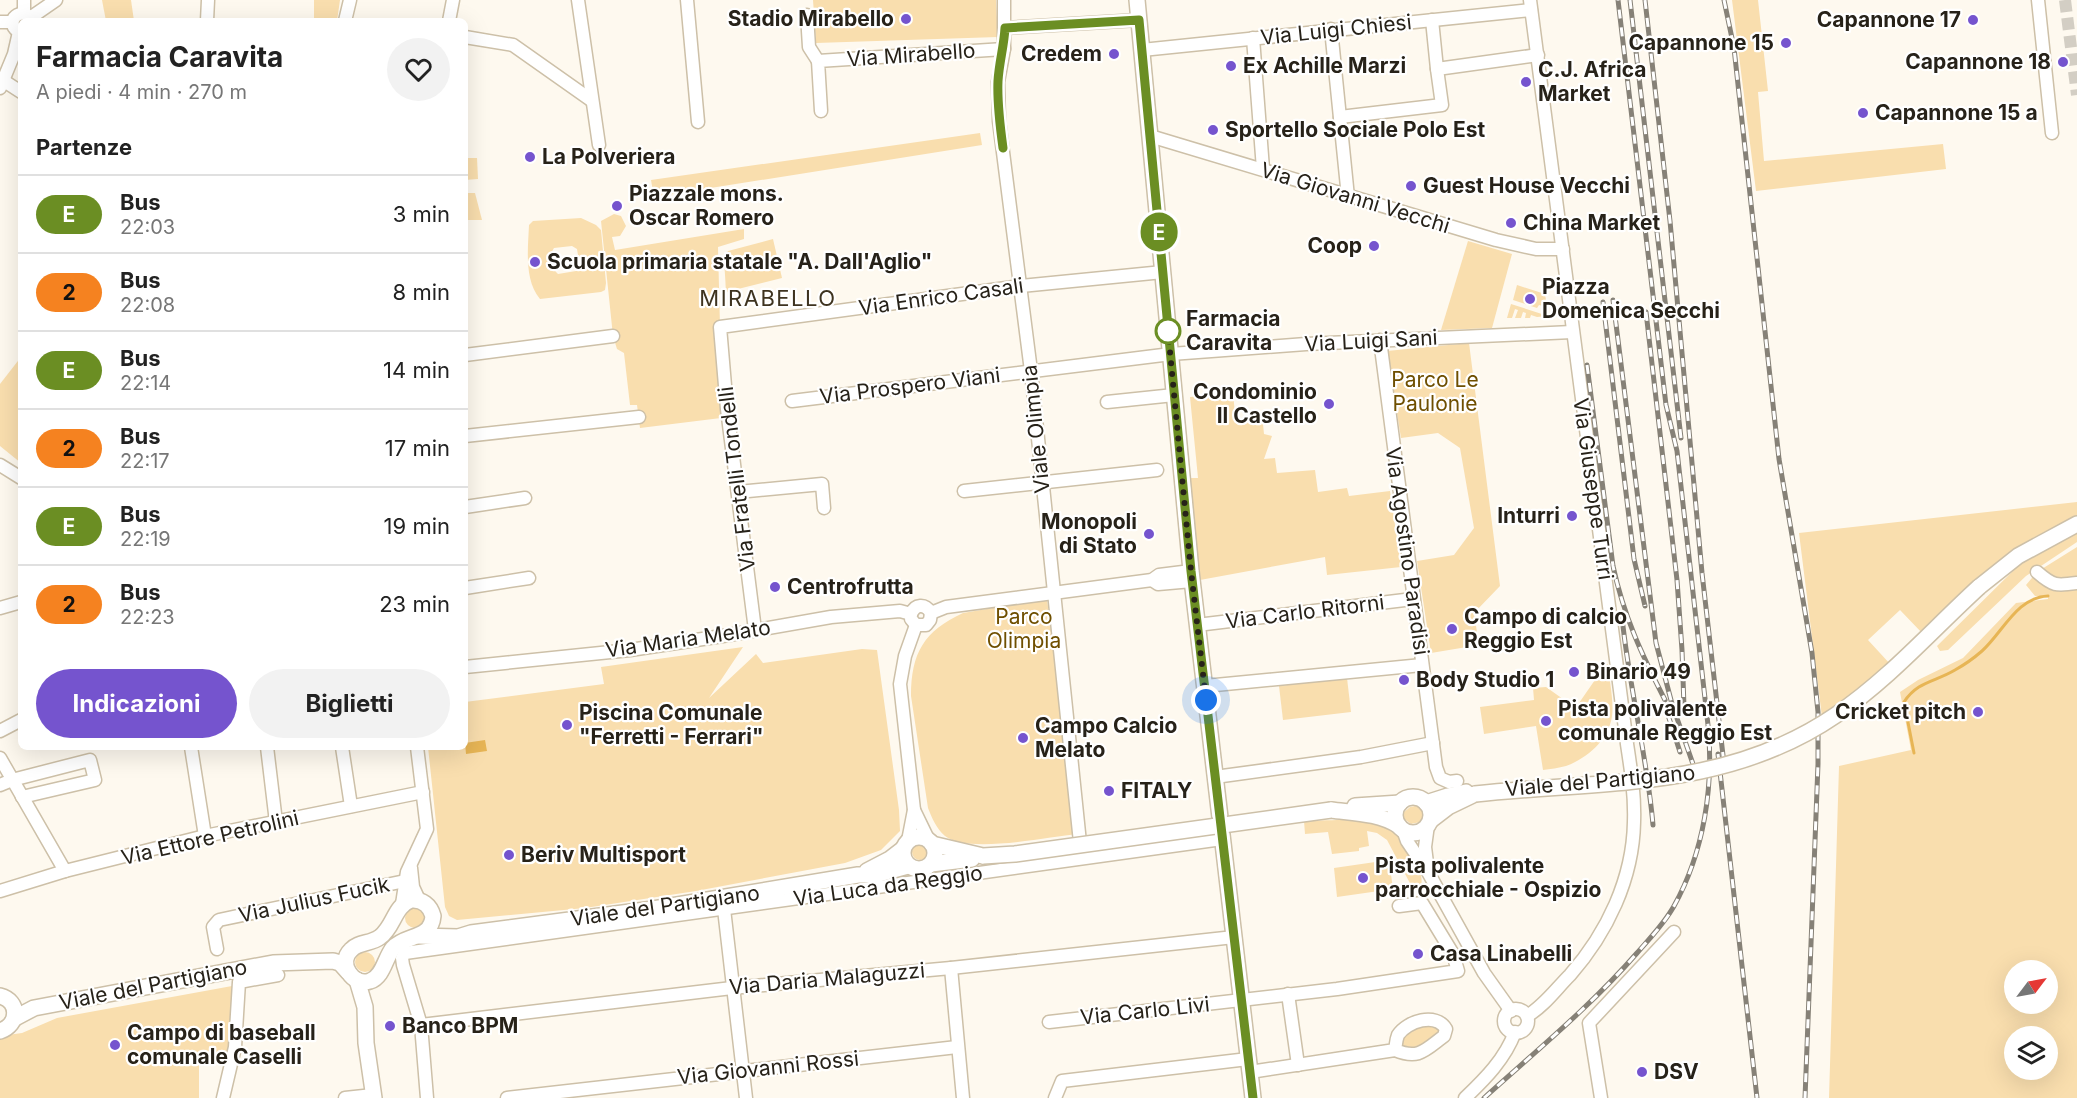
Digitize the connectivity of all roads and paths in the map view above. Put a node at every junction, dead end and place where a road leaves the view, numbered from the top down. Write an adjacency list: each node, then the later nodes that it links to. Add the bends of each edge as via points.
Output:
1 (24, 0): 13 (street)
2 (56, 0): 13 (street)
3 (208, 0): 14 (street)
4 (350, 0): 15 (street)
5 (453, 0): 16 (street)
6 (578, 0): 31 (street)
7 (687, 0): 34 (street)
8 (1004, 0): 20 (street, Viale Olimpia)
9 (1137, 0): 17 (main road)
10 (2038, 0): 35 (street)
11 (1531, 5): 18 (street, Via Luigi Chiesi); 26 (street, Via Giuseppe Turri)
12 (807, 15): 27 (street, Via Mirabello, via 809,47)
13 (29, 17): 19 (street, via 16,15)
14 (207, 18)
15 (346, 18)
16 (450, 18)
17 (1139, 20): 20 (street); 25 (main road)
18 (1432, 20): 21 (street, Via Luigi Chiesi); 28 (street)
19 (13, 27): 29 (street, via 14,54)
20 (1005, 28): 24 (street, Viale Olimpia)
21 (1331, 30): 23 (street, Via Luigi Chiesi); 33 (street)
22 (468, 38): 31 (street, via 513,45)
23 (1253, 38): 25 (street, Via Luigi Chiesi); 38 (street)
24 (1004, 49): 27 (street, Via Mirabello); 42 (street, Viale Olimpia, via 998,82 999,121)
25 (1142, 50): 36 (main road)
26 (1538, 56): 28 (street); 40 (street, Via Giuseppe Turri)
27 (818, 61): 32 (street, Via Mirabello)
28 (1437, 69): 33 (street, via 1442,105)
29 (2, 85): 30 (street)
30 (18, 91)
31 (591, 100): 37 (street)
32 (821, 111)
33 (1340, 117): 39 (street)
34 (698, 122)
35 (2052, 133)
36 (1150, 136): 38 (street, Via Giovanni Vecchi); 41 (main road)
37 (599, 145)
38 (1263, 169): 39 (street, Via Giovanni Vecchi)
39 (1348, 197): 40 (street, Via Giovanni Vecchi, via 1511,244)
40 (1563, 249): 44 (street, Via Giuseppe Turri)
41 (1163, 272): 42 (street, Via Enrico Casali); 47 (main road)
42 (1021, 286): 43 (street, Via Enrico Casali); 49 (street, Viale Olimpia)
43 (720, 327): 59 (street, Via Fratelli Tondelli)
44 (1572, 332): 46 (street, Via Luigi Sani); 138 (street, Via Giuseppe Turri, via 1635,819 1628,868 1606,924 1575,969 1543,1005)
45 (613, 336): 48 (street)
46 (1380, 340): 47 (street, Via Luigi Sani); 71 (street, Via Agostino Paradisi)
47 (1170, 354): 49 (street, Via Prospero Viani); 50 (main road)
48 (468, 355)
49 (1031, 371): 51 (street, Via Prospero Viani); 58 (street, Viale Olimpia)
50 (1174, 394): 52 (street); 66 (main road)
51 (792, 400)
52 (1107, 402)
53 (639, 417): 54 (street)
54 (468, 436)
55 (0, 465): 57 (street)
56 (1157, 471): 58 (street)
57 (18, 476)
58 (1042, 483): 60 (street); 70 (street, Viale Olimpia)
59 (738, 492): 63 (street, via 822,484); 76 (street, Via Fratelli Tondelli)
60 (964, 492)
61 (525, 498): 62 (street)
62 (468, 507)
63 (824, 508)
64 (2077, 524): 93 (main road, Viale del Partigiano, bridge, via 2005,566 1851,705 1778,748 1729,765 1674,777)
65 (2037, 572): 68 (street, via 2058,586)
66 (1192, 576): 70 (street, via 1158,584 1152,580); 75 (main road)
67 (530, 578): 69 (street)
68 (2077, 583)
69 (468, 588)
70 (1053, 592): 74 (street, via 946,607 930,613 929,623 922,626); 108 (street, Viale Olimpia)
71 (1413, 599): 75 (street, Via Carlo Ritorni); 77 (street, Via Agostino Paradisi)
72 (18, 603): 73 (street)
73 (0, 608)
74 (913, 619): 76 (street, Via Maria Melato, via 900,611 831,617); 98 (street, via 900,684)
75 (1197, 625): 79 (main road)
76 (755, 630): 78 (street, Via Maria Melato, via 630,650)
77 (1422, 665): 79 (street); 82 (street, Via Agostino Paradisi)
78 (468, 668)
79 (1204, 686): 88 (main road)
80 (18, 722): 81 (street)
81 (0, 731)
82 (1433, 743): 88 (street); 90 (street, Via Agostino Paradisi, via 1440,778)
83 (192, 750): 103 (street)
84 (267, 750): 100 (street)
85 (342, 750): 97 (street)
86 (417, 750): 92 (street)
87 (0, 758): 89 (street)
88 (1215, 777): 104 (main road)
89 (12, 780): 91 (street); 94 (street); 94 (street, via 90,760 95,780)
90 (1457, 781)
91 (0, 785)
92 (423, 792): 97 (street, Via Ettore Petrolini); 109 (street, via 427,829)
93 (1475, 794): 95 (main road, Viale del Partigiano, via 1462,793); 101 (main road, Viale del Partigiano, via 1448,807)
94 (22, 797): 112 (street)
95 (1426, 803): 96 (main road, Viale del Partigiano, via 1410,798); 101 (main road, via 1431,811)
96 (1400, 804): 99 (main road, Viale del Partigiano); 102 (main road, via 1395,818)
97 (351, 806): 100 (street, Via Ettore Petrolini)
98 (914, 810): 105 (street); 106 (street)
99 (1331, 810): 102 (main road, Viale del Partigiano, via 1376,816); 107 (main road, Viale del Partigiano, bridge)
100 (276, 822): 103 (street, Via Ettore Petrolini)
101 (1430, 823): 102 (main road, Viale del Partigiano, via 1414,832); 113 (street, via 1425,847)
102 (1401, 828): 113 (street)
103 (206, 836): 112 (street, Via Ettore Petrolini)
104 (1222, 839): 108 (street, Via Luca da Reggio); 125 (main road)
105 (930, 842): 106 (main road, Viale del Partigiano, via 916,837); 107 (main road, Viale del Partigiano); 110 (main road, via 935,854)
106 (906, 845): 111 (main road, via 903,858); 114 (main road, Viale del Partigiano, via 890,859)
107 (983, 856): 110 (main road, Viale del Partigiano)
108 (1082, 859): 120 (street, Via Luca da Reggio)
109 (411, 864): 115 (street); 117 (street, via 413,887)
110 (931, 864): 111 (main road, Viale del Partigiano, via 922,869)
111 (908, 866): 114 (main road, Viale del Partigiano)
112 (64, 872): 116 (street, Via Ettore Petrolini)
113 (1428, 872): 137 (street, via 1484,973)
114 (858, 875): 123 (main road, Viale del Partigiano, via 653,909)
115 (405, 881): 118 (street); 127 (street, Via Julius Fucik, via 219,920 213,927)
116 (0, 891)
117 (419, 900): 118 (main road); 121 (main road, Viale del Partigiano, via 429,906)
118 (402, 904): 126 (main road, Viale del Partigiano, via 385,933)
119 (1399, 906): 133 (street, Via Carlo Livi, via 1422,903 1453,954 1458,971)
120 (724, 909): 132 (street); 140 (street, Via Luca da Reggio, via 405,953 405,978)
121 (433, 916): 123 (main road, Viale del Partigiano, via 446,926); 124 (main road, Viale del Partigiano, via 429,929)
122 (1674, 932): 158 (street, via 1589,1023)
123 (471, 933): 124 (main road, Viale del Partigiano, via 458,937)
124 (418, 936): 131 (main road, Viale del Partigiano, via 394,947)
125 (1234, 937): 128 (street, Via Daria Malaguzzi); 134 (main road)
126 (352, 948): 129 (main road, Viale del Partigiano, via 299,955); 130 (main road, via 345,960)
127 (217, 949)
128 (951, 968): 132 (street, Via Daria Malaguzzi); 143 (street)
129 (275, 969): 130 (main road, Viale del Partigiano, via 333,961); 135 (main road, Viale del Partigiano, via 34,1008); 149 (street, via 239,982 235,1047)
130 (352, 976): 131 (main road, Viale del Partigiano, via 367,982); 136 (main road)
131 (376, 978): 136 (main road)
132 (732, 988): 140 (street, Via Daria Malaguzzi); 147 (street)
133 (1288, 994): 134 (street, Via Carlo Livi); 146 (street)
134 (1241, 1000): 139 (street, Via Carlo Livi); 145 (main road)
135 (6, 1002): 141 (main road, Viale del Partigiano, via 11,1025)
136 (365, 1007): 148 (main road)
137 (1510, 1011): 138 (street, via 1522,1011); 142 (street, via 1505,1024)
138 (1527, 1016): 142 (street, via 1526,1028)
139 (1049, 1022)
140 (421, 1025): 151 (street)
141 (0, 1031)
142 (1515, 1032): 157 (street, via 1497,1065)
143 (957, 1047): 147 (street, Via Giovanni Rossi); 154 (street)
144 (1395, 1050): 146 (street)
145 (1249, 1065): 146 (street); 155 (street, via 1062,1081); 156 (main road)
146 (1298, 1065)
147 (743, 1071): 152 (street, Via Giovanni Rossi); 153 (street)
148 (373, 1096): 150 (street)
149 (223, 1098)
150 (345, 1098)
151 (427, 1098)
152 (507, 1098)
153 (746, 1098)
154 (963, 1098)
155 (1056, 1098)
156 (1253, 1098)
157 (1465, 1098)
158 (1601, 1098)

